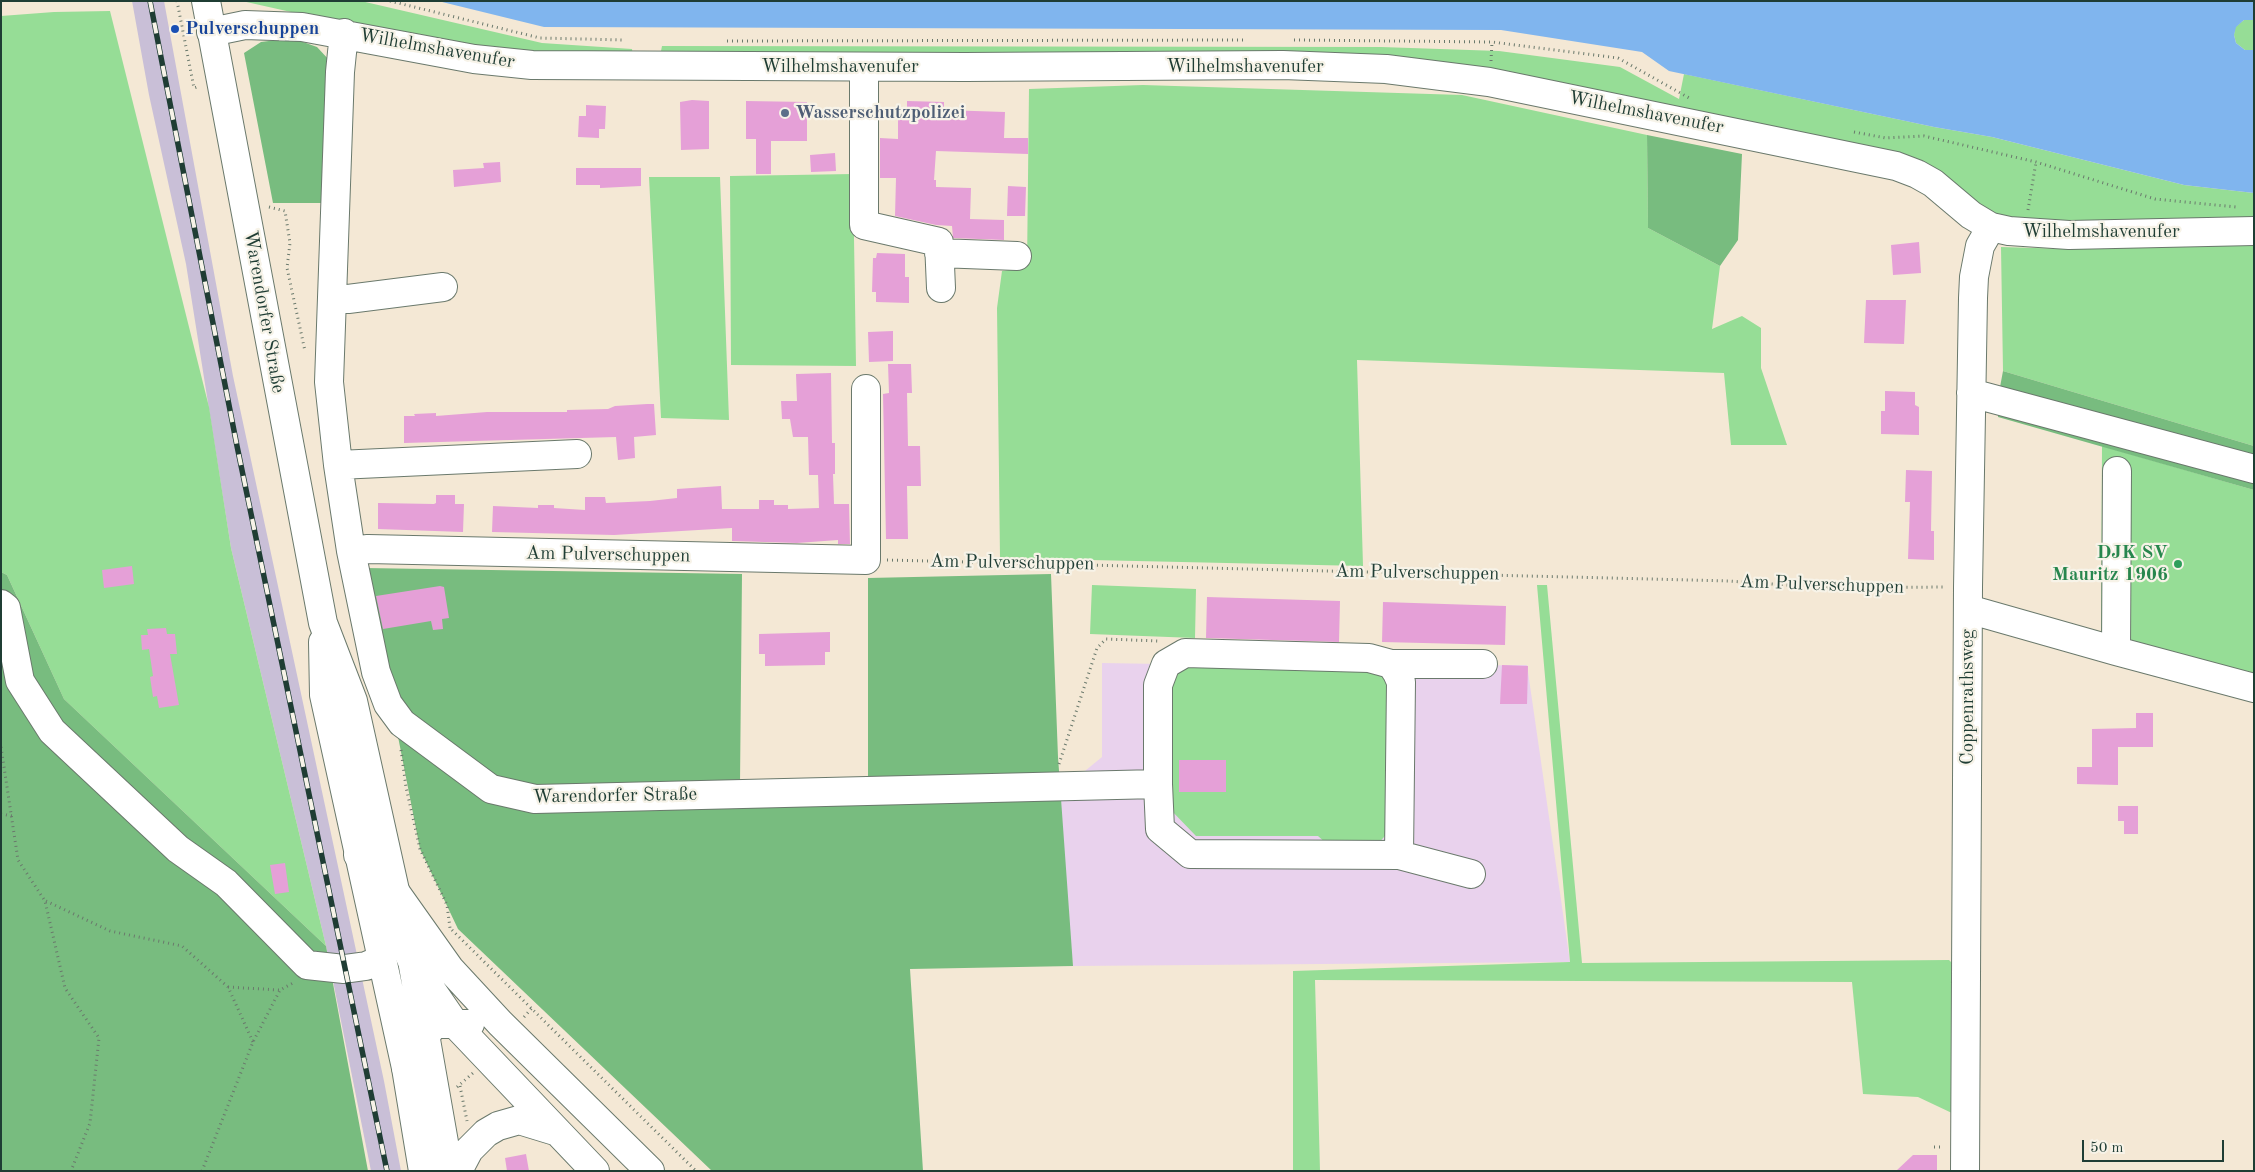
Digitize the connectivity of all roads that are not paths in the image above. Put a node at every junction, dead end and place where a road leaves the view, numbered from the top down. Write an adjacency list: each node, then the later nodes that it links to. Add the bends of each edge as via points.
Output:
1 (206, 1): 2 (main road, Warendorfer Straße)
2 (211, 32): 3 (main road, Wilhelmshavenufer, via 245,25 302,27); 21 (main road, Warendorfer Straße)
3 (344, 33): 4 (main road, Wilhelmshavenufer, via 474,59 532,65); 11 (main road, Warendorfer Straße)
4 (864, 67): 5 (main road, Wilhelmshavenufer, via 1283,66 1386,69 1489,82 1896,166 1933,183 1971,215); 7 (main road, via 864,225 939,242)
5 (1991, 227): 6 (main road, Wilhelmshavenufer, via 2024,233 2069,235); 13 (main road, Coppenrathsweg, via 1980,246 1974,277)
6 (2254, 231)
7 (939, 253): 8 (main road); 10 (main road)
8 (1017, 256)
9 (443, 287): 11 (main road)
10 (941, 288)
11 (333, 298): 15 (main road, Warendorfer Straße, via 329,382)
12 (866, 389): 18 (main road, Am Pulverschuppen, via 866,560)
13 (1971, 393): 16 (main road); 19 (main road, Coppenrathsweg)
14 (577, 454): 15 (main road)
15 (338, 465): 18 (main road, Warendorfer Straße)
16 (2254, 469)
17 (2117, 471): 22 (main road)
18 (351, 551): 26 (main road, Warendorfer Straße, via 376,672 388,704 402,723 491,789 535,799)
19 (1968, 598): 22 (main road); 44 (main road, Coppenrathsweg)
20 (1, 604): 31 (main road, via 6,608 20,681 52,731 178,850 226,883 307,964 344,968 366,966)
21 (323, 623): 27 (main road, Warendorfer Straße, via 324,695); 30 (main road, Warendorfer Straße, via 353,701)
22 (2116, 651): 25 (main road)
23 (1391, 664): 24 (main road); 26 (main road, via 1369,658 1185,653 1166,664 1158,685); 28 (main road, via 1401,682)
24 (1482, 664)
25 (2254, 688)
26 (1158, 784): 28 (main road, via 1160,829 1190,854)
27 (358, 855): 31 (main road, Warendorfer Straße); 32 (main road, via 368,867)
28 (1399, 855): 29 (main road)
29 (1470, 874)
30 (394, 890): 32 (main road, Warendorfer Straße); 33 (main road, via 450,969)
31 (380, 960): 36 (main road, Warendorfer Straße)
32 (413, 963): 34 (main road); 35 (main road, Warendorfer Straße)
33 (500, 1023): 34 (main road); 37 (main road)
34 (455, 1024): 35 (main road, via 434,1024); 38 (main road)
35 (426, 1033): 36 (main road, via 411,1052); 40 (main road, Warendorfer Straße)
36 (406, 1068): 39 (main road, Warendorfer Straße)
37 (601, 1121): 42 (main road); 43 (main road)
38 (556, 1132): 41 (main road, via 519,1120 498,1126 469,1150); 42 (main road)
39 (423, 1171)
40 (449, 1171)
41 (458, 1171)
42 (595, 1171)
43 (650, 1171)
44 (1965, 1171)

